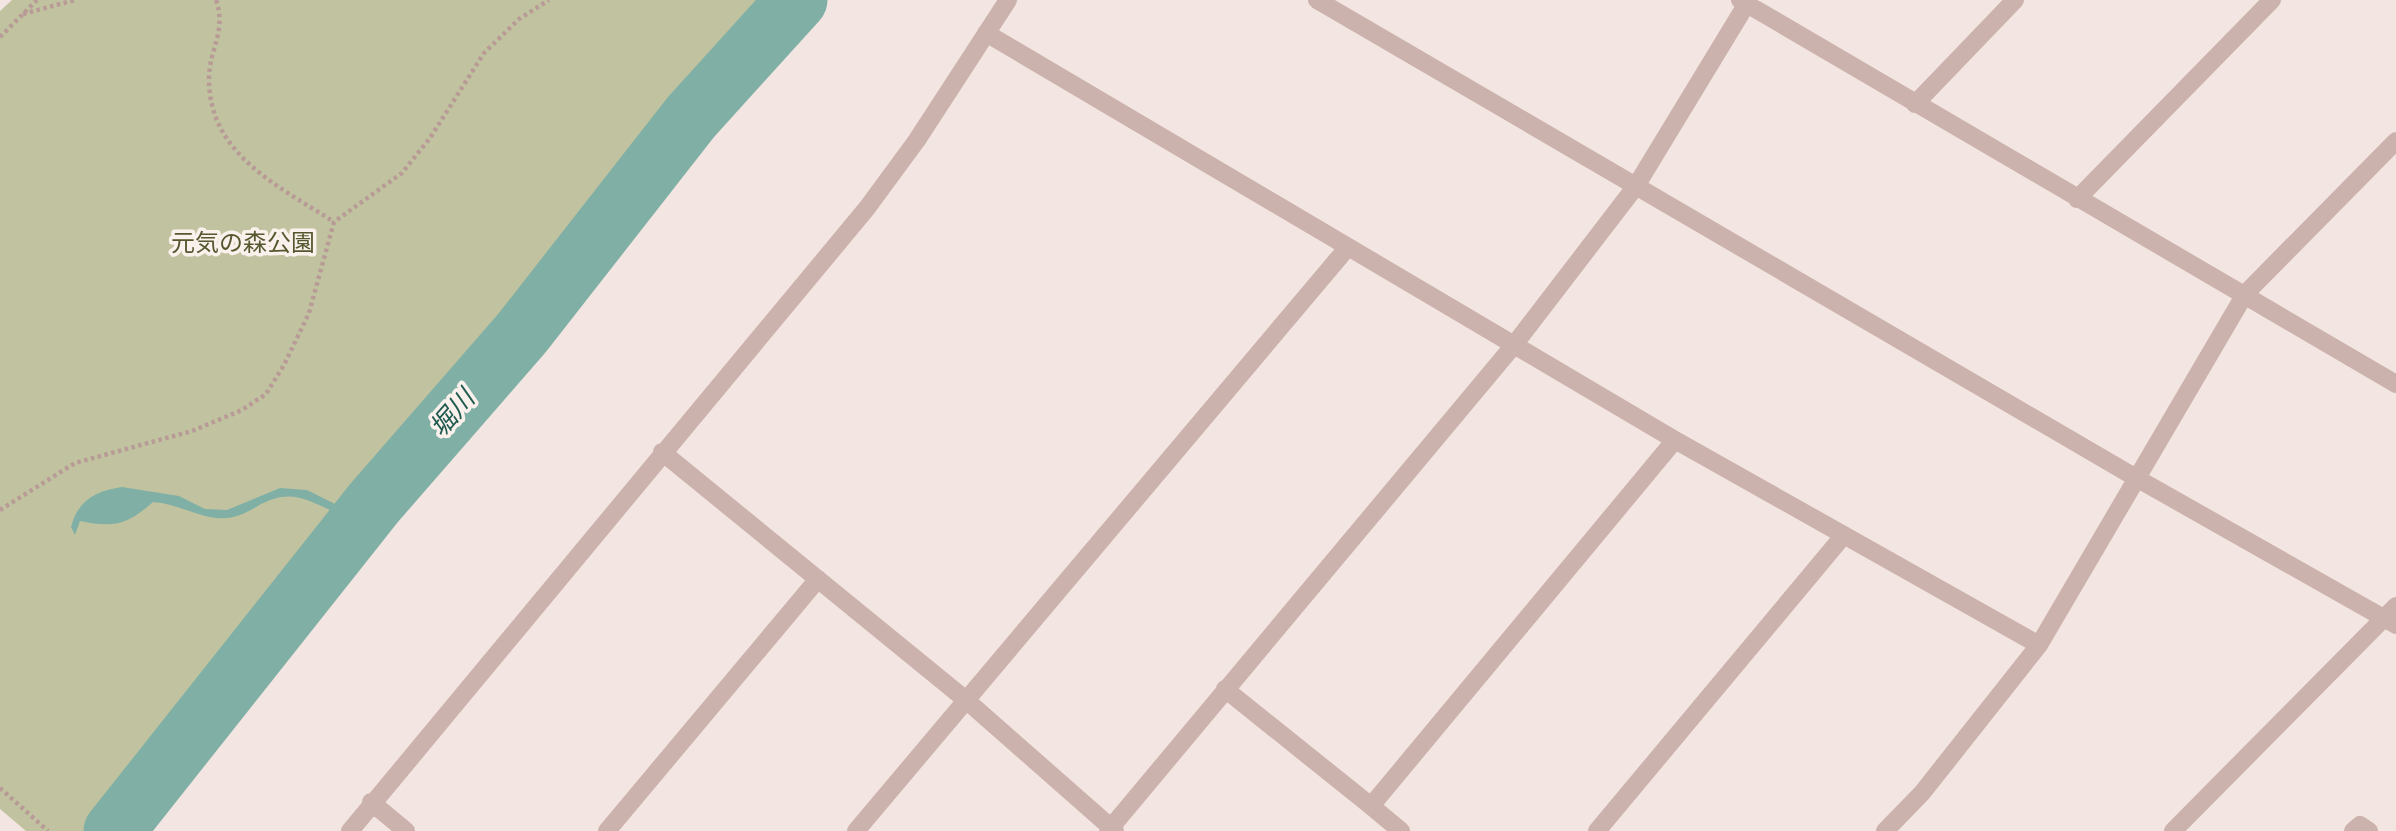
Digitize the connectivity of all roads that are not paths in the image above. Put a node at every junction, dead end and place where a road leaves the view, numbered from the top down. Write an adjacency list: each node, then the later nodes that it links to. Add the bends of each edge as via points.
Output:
1 (1008, 0): 6 (street)
2 (1317, 0): 9 (street)
3 (2015, 0): 7 (street)
4 (2272, 0): 10 (street)
5 (1745, 1): 7 (street); 9 (street)
6 (986, 33): 11 (street); 16 (street, via 867,208)
7 (1915, 104): 10 (street)
8 (2396, 141): 12 (street)
9 (1636, 186): 13 (street); 17 (street)
10 (2077, 199): 12 (street)
11 (1348, 247): 13 (street); 23 (street)
12 (2245, 294): 14 (street); 17 (street)
13 (1514, 345): 15 (street); 22 (street)
14 (2396, 384)
15 (1675, 440): 18 (street); 25 (street)
16 (662, 452): 19 (street); 24 (street)
17 (2138, 479): 20 (street); 21 (street)
18 (1844, 535): 21 (street); 32 (street)
19 (818, 579): 23 (street); 29 (street)
20 (2392, 616): 34 (street)
21 (2039, 645): 33 (street, via 1923,793)
22 (1225, 689): 25 (street); 26 (street)
23 (966, 700): 26 (street); 30 (street)
24 (371, 802): 27 (street); 28 (street)
25 (1371, 806): 31 (street)
26 (1111, 830)
27 (349, 831)
28 (406, 831)
29 (607, 831)
30 (856, 831)
31 (1401, 831)
32 (1597, 831)
33 (1885, 831)
34 (2173, 831)
35 (2353, 831): 36 (street, via 2360,825)
36 (2369, 831)

